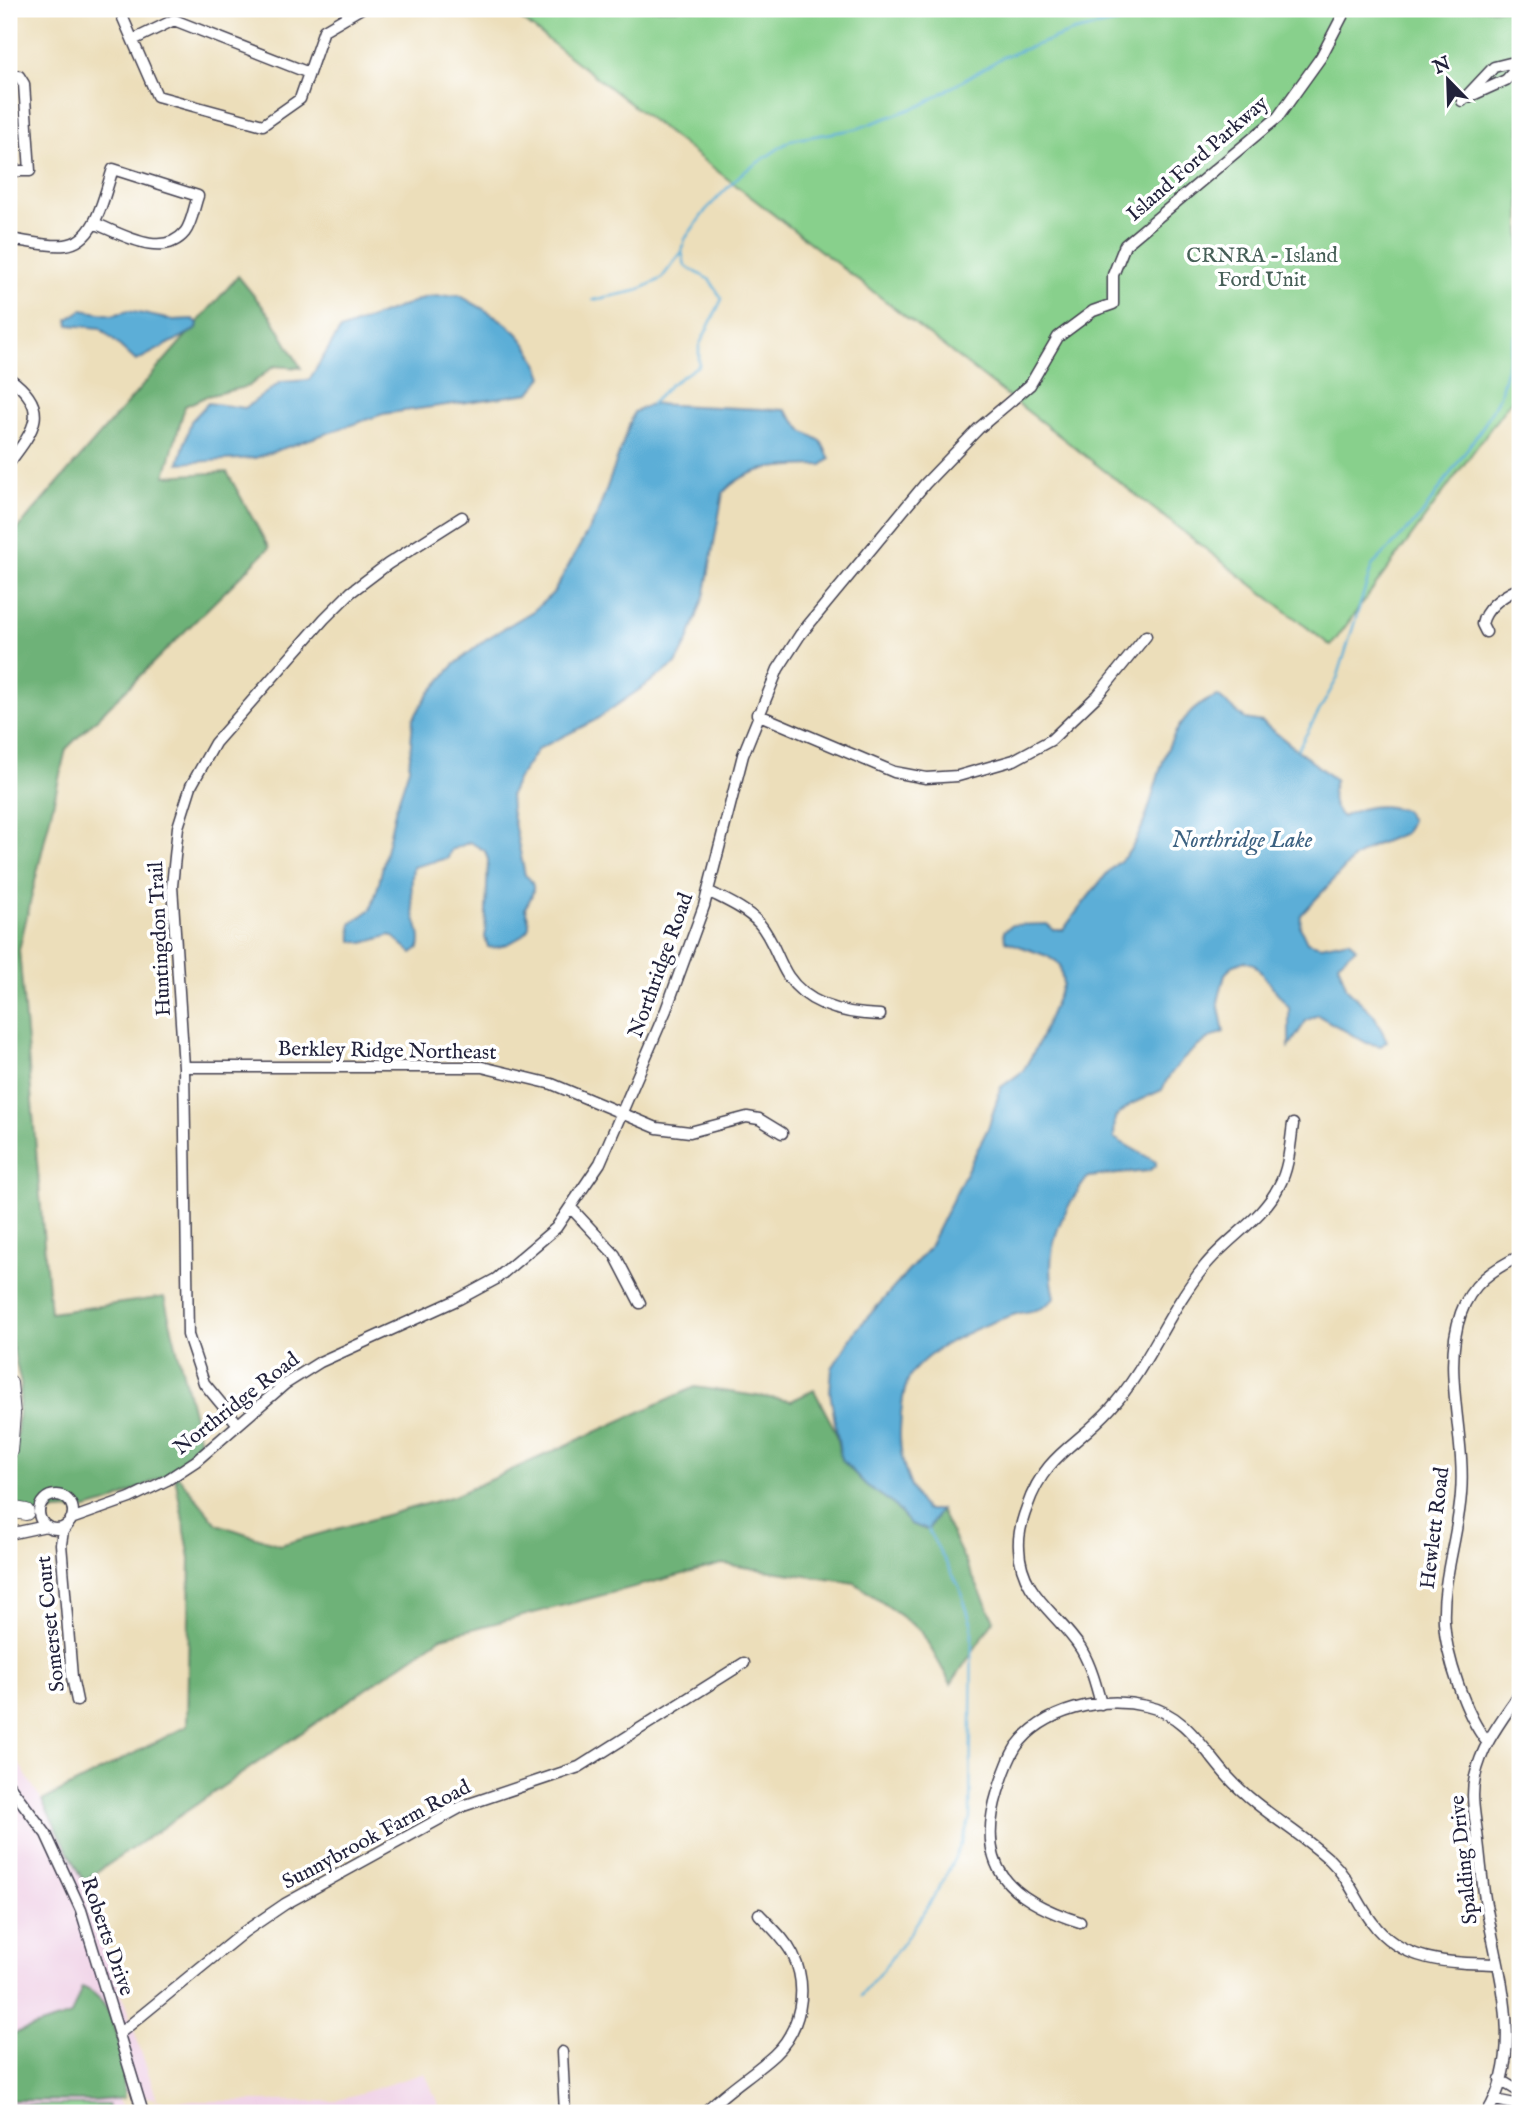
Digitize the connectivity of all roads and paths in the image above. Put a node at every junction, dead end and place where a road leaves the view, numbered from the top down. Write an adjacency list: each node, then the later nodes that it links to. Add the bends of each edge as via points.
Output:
1 (119, 9): 4 (street)
2 (360, 9): 5 (street, via 324,30)
3 (1346, 9): 10 (street, Island Ford Parkway, via 1321,57 1278,117 1125,245 1113,275)
4 (133, 40): 5 (street, via 174,20); 5 (street, via 157,96 263,125 300,99)
5 (309, 74)
6 (9, 77): 7 (street, via 19,76 24,83 30,171)
7 (9, 172)
8 (94, 223): 8 (street, via 113,169 198,196 187,230 173,243 150,244); 9 (street, via 83,239 65,245)
9 (9, 239)
10 (1114, 304): 17 (street, Northridge Road, via 1093,312 1058,337 1030,385 979,428 925,484 800,635)
11 (9, 378): 12 (street, via 28,394 37,415)
12 (9, 463)
13 (462, 517): 20 (street, Huntingdon Trail, via 351,592 231,721 202,764 178,827 173,872)
14 (1520, 588): 15 (street, via 1483,616)
15 (1486, 632)
16 (1146, 636): 17 (street, via 1098,695 1051,740 1014,760 958,776 926,778 894,772)
17 (757, 714): 18 (street, Northridge Road)
18 (708, 891): 19 (street, via 758,922 787,975 806,995 841,1010); 21 (street, Northridge Road)
19 (880, 1015)
20 (184, 1067): 21 (street, Berkley Ridge Northeast, via 482,1067 552,1084); 28 (street, Huntingdon Trail, via 188,1335 204,1382)
21 (623, 1114): 23 (street, Berkley Ridge Northeast, via 677,1133 747,1118 759,1119); 24 (street, Northridge Road)
22 (1293, 1124): 43 (street, via 1285,1170 1273,1198 1203,1267 1134,1379 1110,1409 1045,1468 1023,1518 1019,1549 1026,1580 1038,1601 1082,1650)
23 (782, 1133)
24 (572, 1209): 26 (street, via 615,1255); 28 (street, Northridge Road, via 537,1247 496,1279 320,1362)
25 (1520, 1255): 44 (street, Hewlett Road, via 1489,1273 1474,1289 1462,1310 1453,1354 1461,1494 1444,1623 1465,1701)
26 (640, 1303)
27 (9, 1383): 29 (highway)
28 (237, 1423): 32 (street, Northridge Road, via 197,1461 167,1480)
29 (9, 1451)
30 (43, 1500): 31 (street, Northridge Road, via 56,1494); 34 (street); 37 (street, via 38,1514)
31 (69, 1500): 32 (street, Northridge Road); 36 (street, via 73,1509)
32 (104, 1506): 36 (street, Northridge Road)
33 (9, 1509): 34 (highway)
34 (26, 1512): 35 (street)
35 (9, 1519)
36 (70, 1521): 37 (street, Northridge Road, via 60,1528); 39 (street, Somerset Court)
37 (48, 1527): 38 (street, Northridge Road); 39 (street, Somerset Court)
38 (9, 1534)
39 (61, 1544): 42 (street, Somerset Court)
40 (744, 1663): 49 (street, Sunnybrook Farm Road, via 579,1767 463,1806 285,1904)
41 (1520, 1693): 44 (street, Spalding Drive)
42 (77, 1701)
43 (1101, 1704): 47 (street, via 1055,1715 1026,1735 1007,1765 990,1820 993,1857 1009,1883 1035,1906); 48 (street, via 1147,1706 1182,1723 1254,1804 1334,1864 1372,1923 1397,1945 1437,1961)
44 (1487, 1742): 48 (street, Spalding Drive, via 1473,1797)
45 (9, 1785): 49 (street, Roberts Drive, via 46,1835 69,1881)
46 (759, 1914): 57 (street, via 785,1943 798,1968 798,2015 776,2053)
47 (1080, 1922)
48 (1497, 1964): 51 (street, Spalding Drive, via 1507,2024)
49 (120, 2033): 55 (street, Roberts Drive)
50 (562, 2052): 56 (street)
51 (1500, 2080): 52 (street); 53 (street, Spalding Drive)
52 (1520, 2092)
53 (1495, 2101): 54 (street); 58 (street, Spalding Drive)
54 (1520, 2105)
55 (143, 2113)
56 (565, 2113)
57 (704, 2113)
58 (1487, 2113)

